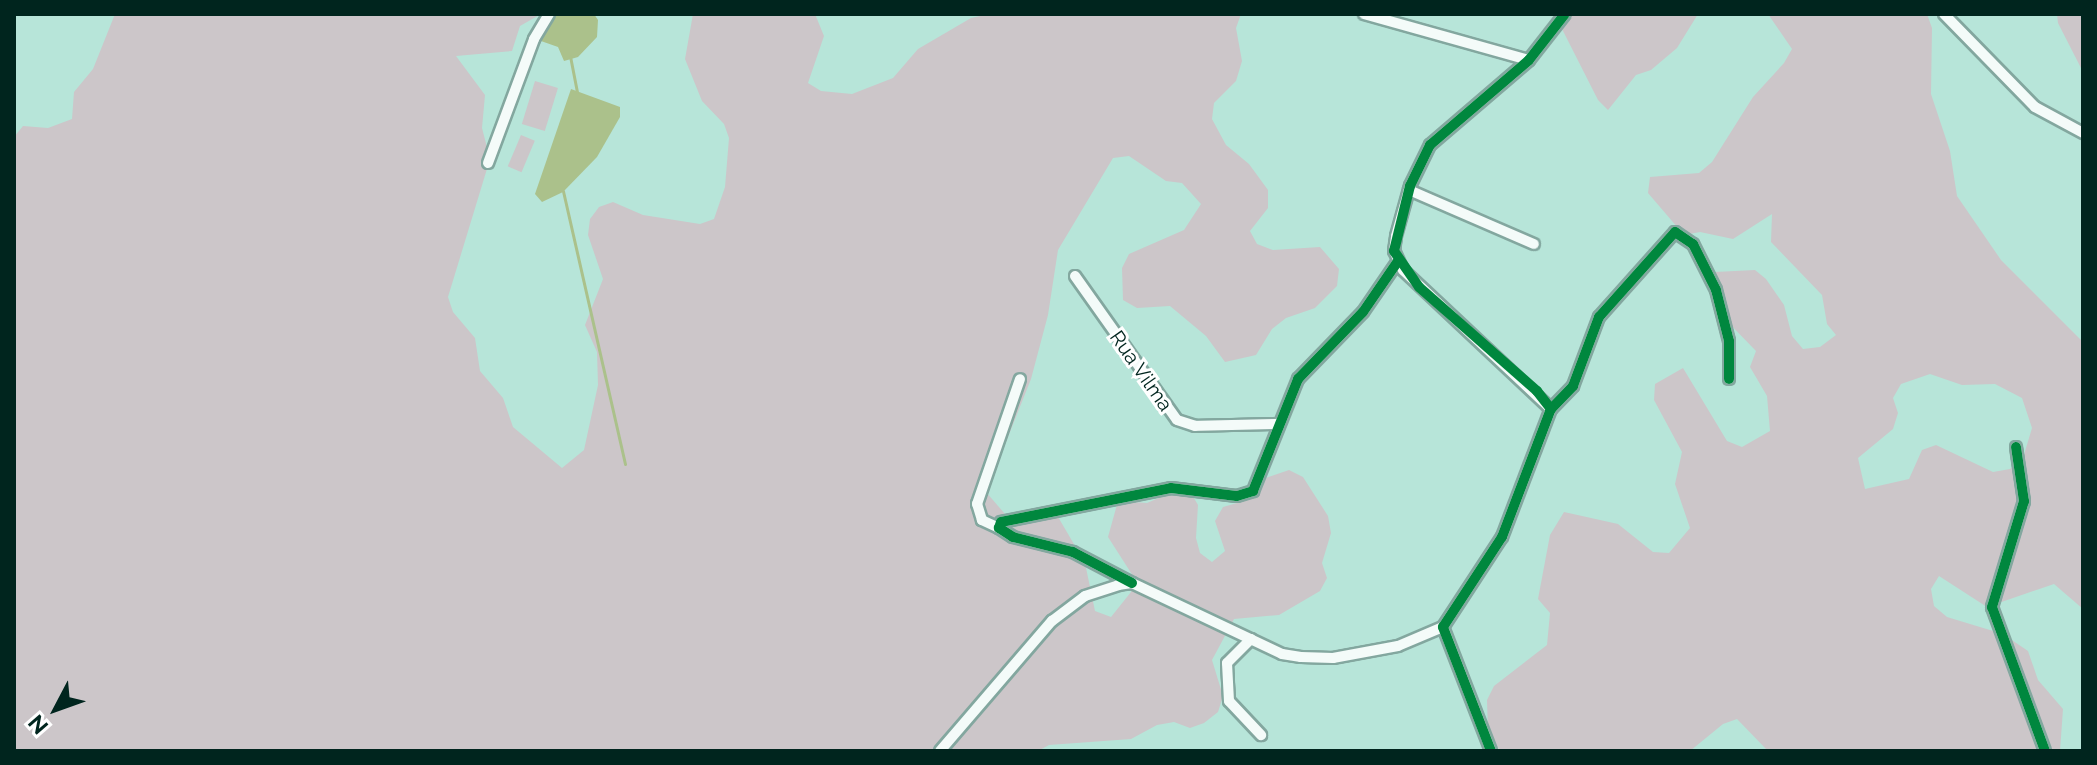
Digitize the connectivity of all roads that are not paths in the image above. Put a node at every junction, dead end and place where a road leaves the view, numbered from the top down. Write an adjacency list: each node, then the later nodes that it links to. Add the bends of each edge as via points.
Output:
1 (549, 14): 7 (street, via 534,39)
2 (1364, 14): 5 (street)
3 (1565, 14): 5 (street)
4 (1944, 14): 6 (street, via 2035,107)
5 (1529, 60): 8 (street, via 1437,136)
6 (2083, 133)
7 (488, 163)
8 (1409, 190): 9 (street); 10 (street, via 1396,236)
9 (1534, 244)
10 (1398, 261): 14 (street); 15 (street, via 1363,312 1311,360)
11 (1075, 276): 15 (street, Rua Vilma, via 1177,420 1195,426)
12 (1020, 379): 17 (street, via 977,504 986,525)
13 (1729, 379): 14 (street, via 1729,341 1716,290 1693,244 1675,232 1599,317 1573,386)
14 (1551, 409): 19 (street, via 1502,537)
15 (1279, 424): 17 (street, via 1253,491 1237,496 1171,488 1009,517)
16 (2016, 447): 24 (street, via 2024,501 1992,607)
17 (999, 528): 18 (street, via 1013,537 1073,552)
18 (1132, 583): 20 (street); 22 (street, via 1101,589 1067,607 1015,659)
19 (1443, 627): 20 (street, via 1398,646 1333,658 1282,654); 23 (street)
20 (1251, 639): 21 (street, via 1227,663 1229,701)
21 (1261, 735)
22 (940, 751)
23 (1491, 751)
24 (2045, 751)

